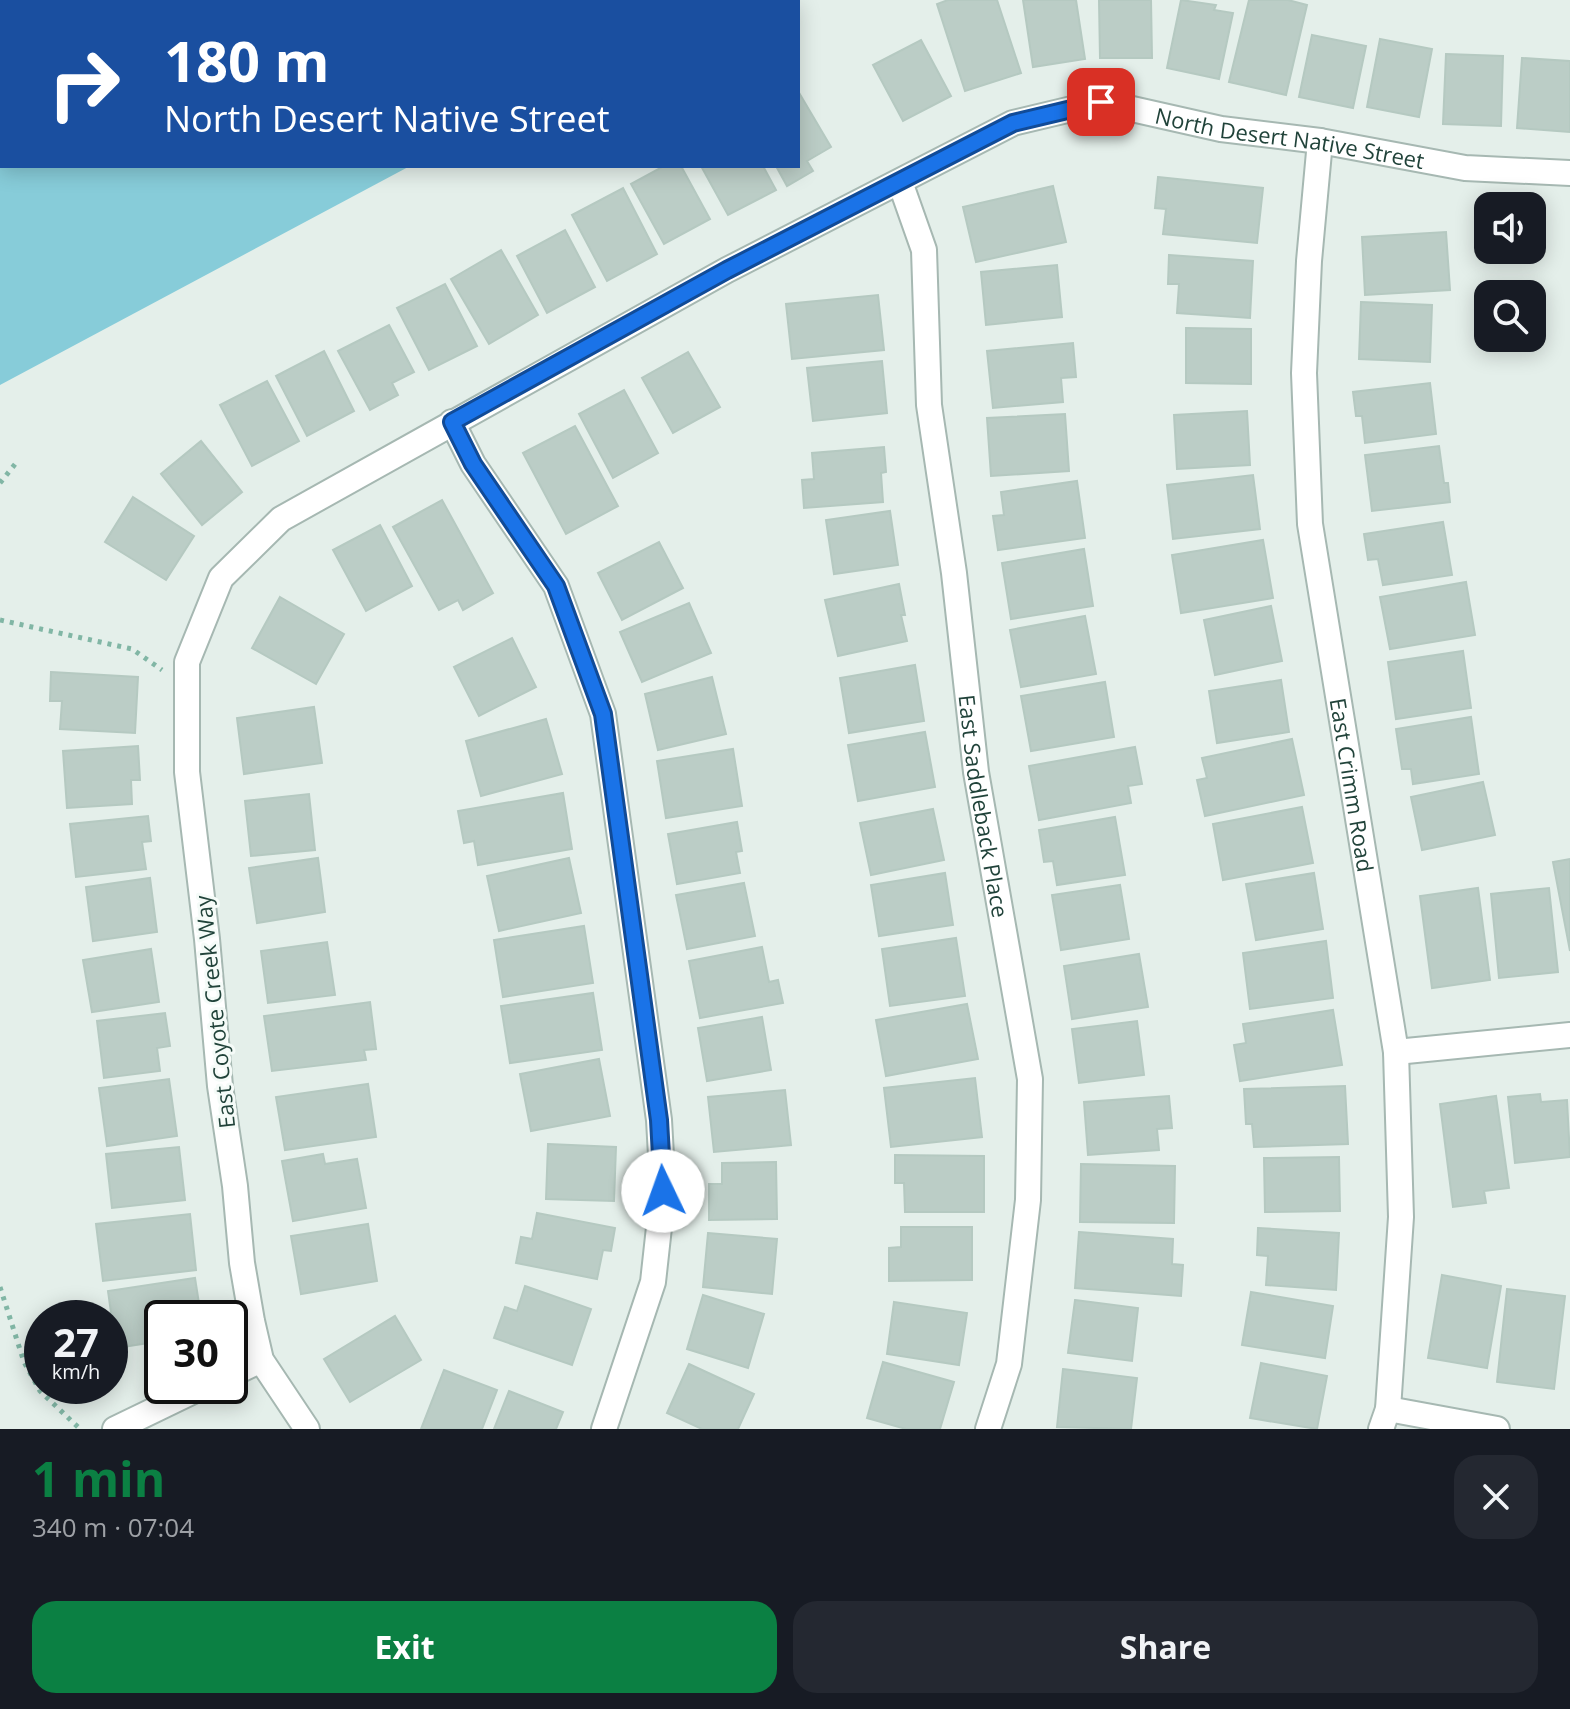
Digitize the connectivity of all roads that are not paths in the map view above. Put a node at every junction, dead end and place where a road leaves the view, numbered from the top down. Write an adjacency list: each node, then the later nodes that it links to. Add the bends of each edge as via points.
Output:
1 (1320, 141): 2 (street, North Desert Native Street, via 1465,168); 3 (street, North Desert Native Street, via 1221,129 1101,102 1013,123); 7 (street, East Crimm Road, via 1304,373 1310,524)
2 (1570, 173)
3 (900, 182): 4 (street, North Desert Native Street, via 727,270); 15 (street, East Saddleback Place, via 924,250 929,405 976,772 1030,1079 1028,1200 1009,1364)
4 (452, 422): 5 (street, North Desert Native Street, via 281,519 221,578); 14 (street, via 473,464 556,586 603,714 659,1120 663,1191 653,1282)
5 (187, 668): 8 (street, East Coyote Creek Way, via 187,772 220,1086 242,1263)
6 (1570, 1035): 7 (street)
7 (1396, 1052): 11 (street, East Crimm Road, via 1401,1217)
8 (261, 1360): 9 (street); 13 (street)
9 (248, 1366)
10 (167, 1404): 12 (street)
11 (1384, 1419): 16 (street)
12 (115, 1429)
13 (307, 1429)
14 (604, 1429)
15 (988, 1429)
16 (1497, 1429)

